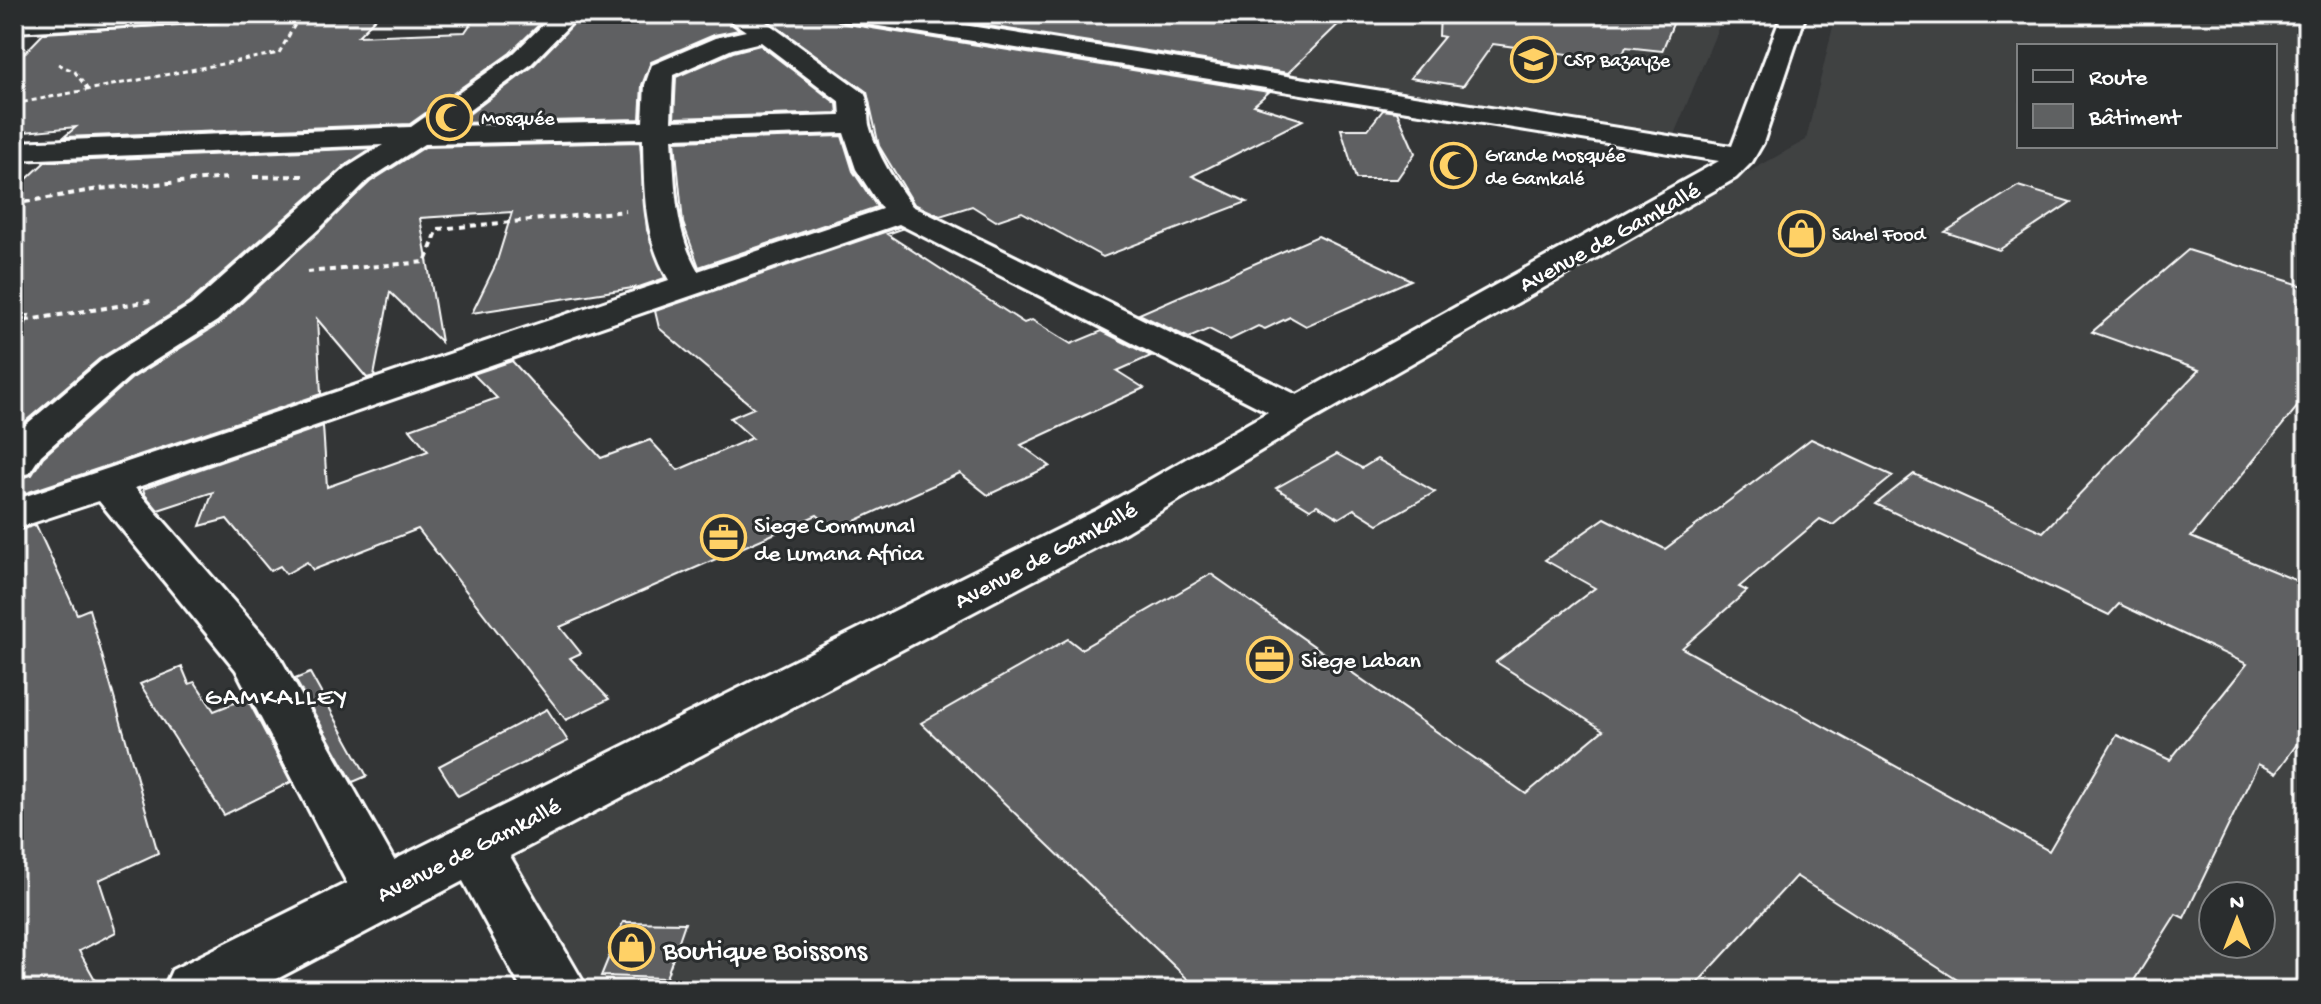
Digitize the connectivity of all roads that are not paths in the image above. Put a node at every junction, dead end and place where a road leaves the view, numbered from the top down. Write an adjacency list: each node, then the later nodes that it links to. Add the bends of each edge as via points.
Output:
1 (216, 14): 6 (street)
2 (568, 14): 10 (street, via 521,60)
3 (733, 14): 7 (street)
4 (848, 14): 12 (street)
5 (1785, 16): 12 (street)
6 (14, 25)
7 (764, 34): 8 (street, via 854,99); 9 (street, via 724,43 661,71)
8 (855, 124): 9 (street); 13 (street, via 871,169)
9 (657, 130): 10 (street); 14 (street, via 669,247)
10 (414, 138): 11 (street); 16 (street, via 357,174 204,313 115,369 25,447)
11 (14, 151)
12 (1742, 156): 15 (street, Avenue de Gamkallé, via 1725,172)
13 (901, 213): 14 (street); 15 (street)
14 (689, 284): 17 (street)
15 (1298, 411): 19 (street, Avenue de Gamkallé, via 1111,521)
16 (14, 464)
17 (109, 485): 18 (street); 20 (street, via 257,661)
18 (14, 515)
19 (473, 846): 20 (street, Avenue de Gamkallé); 22 (street)
20 (382, 893): 21 (street, Avenue de Gamkallé)
21 (195, 990)
22 (556, 990)

